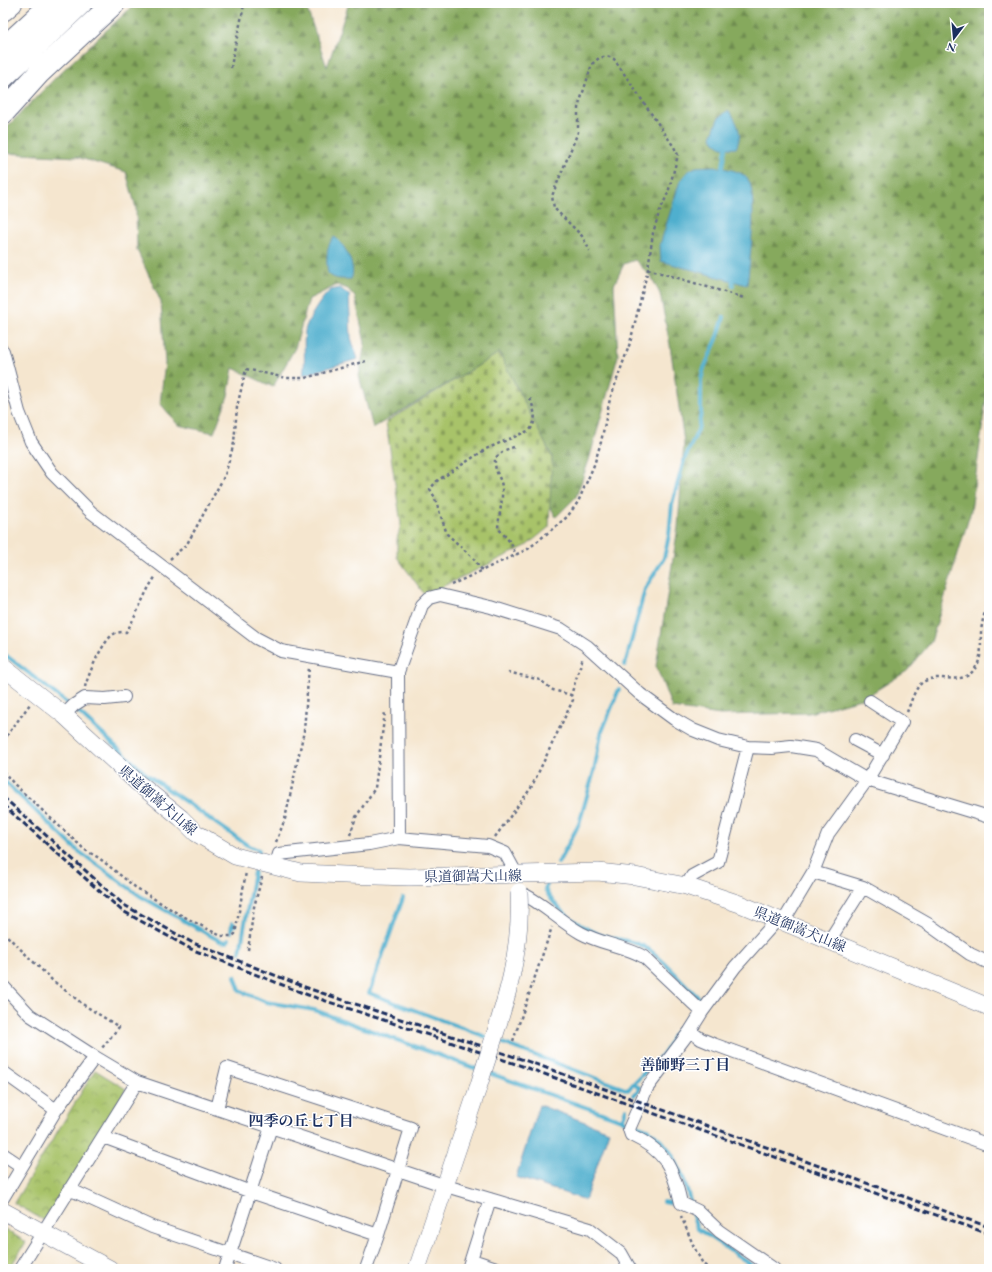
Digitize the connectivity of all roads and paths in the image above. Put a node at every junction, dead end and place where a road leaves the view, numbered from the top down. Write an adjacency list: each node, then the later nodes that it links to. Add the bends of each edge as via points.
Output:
1 (11, 3): 6 (highway)
2 (53, 3): 7 (highway)
3 (81, 3): 9 (highway)
4 (114, 3): 10 (highway, via 39,73)
5 (244, 3): 8 (path)
6 (3, 10)
7 (3, 49)
8 (231, 68)
9 (3, 77)
10 (3, 113)
11 (590, 251): 12 (path, via 582,236 554,208 552,196 578,132 578,108 592,64 598,58 607,56 614,59 678,155 668,193 657,220)
12 (648, 269): 13 (path); 18 (path, via 630,343 610,399 601,442 578,502 567,517 528,549)
13 (744, 298)
14 (3, 351): 19 (street, via 19,412 31,442 52,473 91,512)
15 (366, 361): 19 (path, via 304,378 286,378 246,369 237,407 234,443 225,475 187,544)
16 (530, 398): 20 (path, via 536,418 530,430 486,449 430,489 446,534 472,557)
17 (514, 447): 18 (path, via 495,458 494,465 502,486 498,528 511,543)
18 (516, 555): 20 (path)
19 (163, 566): 24 (street, via 256,638 281,651); 33 (path, via 148,587 134,621 126,632 115,633 110,637)
20 (482, 570): 21 (path, via 449,587)
21 (446, 596): 23 (street, via 561,629); 26 (street, via 429,598 422,605)
22 (989, 601): 34 (path, via 981,625 981,657 975,668 964,678 924,681)
23 (587, 646): 29 (path); 37 (street, via 640,694 674,719 718,740)
24 (310, 658): 26 (street); 45 (path, via 304,731 292,788 279,836)
25 (3, 667): 28 (main road, 県道御嵩犬山線)
26 (398, 672): 31 (street)
27 (508, 672): 29 (path, via 540,680 553,690)
28 (37, 694): 33 (main road, 県道御嵩犬山線); 36 (path)
29 (571, 694): 44 (path, via 572,700 531,788)
30 (124, 697): 33 (street)
31 (398, 700): 42 (street); 43 (path, via 388,704 384,716 375,788 356,817 350,834)
32 (870, 701): 34 (street)
33 (72, 708): 45 (main road, 県道御嵩犬山線, via 138,784 196,833 234,856)
34 (902, 722): 38 (street)
35 (856, 740): 38 (street)
36 (3, 741)
37 (748, 747): 40 (street, via 791,746 816,750); 48 (street, via 718,862 692,876)
38 (883, 755): 40 (street)
39 (3, 771): 45 (path, via 85,850 135,887 221,936 235,934)
40 (867, 780): 41 (street); 46 (street, via 828,834)
41 (989, 817)
42 (399, 838): 43 (street); 44 (street)
43 (350, 846): 45 (street, via 279,854)
44 (488, 846): 47 (street, via 505,853)
45 (267, 862): 47 (main road, 県道御嵩犬山線, via 301,873 401,877); 55 (path, via 255,901)
46 (813, 872): 49 (street); 52 (street)
47 (517, 875): 48 (main road, 県道御嵩犬山線, via 598,872); 50 (main road)
48 (686, 886): 52 (main road, 県道御嵩犬山線)
49 (863, 887): 54 (street); 56 (street, via 928,924 970,954)
50 (519, 892): 51 (street, via 533,898); 73 (main road, bridge, via 521,920 516,959)
51 (557, 916): 59 (street, via 579,932 644,957); 61 (path)
52 (780, 921): 54 (main road, 県道御嵩犬山線); 59 (street, via 735,967)
53 (3, 932): 62 (path, via 52,980 119,1027)
54 (829, 941): 58 (main road, 県道御嵩犬山線)
55 (248, 950)
56 (989, 962)
57 (3, 986): 62 (street, via 30,1015)
58 (989, 1007)
59 (702, 1012): 60 (street)
60 (690, 1031): 69 (street, via 713,1044); 78 (street, via 647,1088 629,1129 631,1135 649,1144 664,1157 677,1184)
61 (513, 1041)
62 (94, 1057): 64 (street); 66 (street)
63 (3, 1072): 66 (street)
64 (137, 1082): 65 (street); 68 (street)
65 (217, 1109): 67 (street); 72 (street, via 227,1068 411,1128)
66 (56, 1110): 71 (street)
67 (271, 1127): 72 (street); 75 (street)
68 (103, 1137): 74 (street); 75 (street)
69 (989, 1145)
70 (3, 1154): 71 (street)
71 (21, 1166): 76 (street)
72 (399, 1170): 73 (street); 81 (street)
73 (446, 1186): 77 (street); 89 (main road)
74 (69, 1189): 80 (street); 82 (street, via 152,1227)
75 (251, 1192): 81 (street); 82 (street)
76 (3, 1198)
77 (490, 1199): 83 (street); 91 (street, via 590,1229 621,1254)
78 (681, 1203): 92 (path, via 681,1219 703,1264); 93 (street, via 698,1211 718,1231)
79 (3, 1211): 80 (main road)
80 (42, 1232): 84 (street); 85 (main road)
81 (378, 1235): 88 (street)
82 (231, 1254): 86 (street); 87 (street)
83 (470, 1264): 90 (street)
84 (20, 1269)
85 (110, 1269)
86 (225, 1269)
87 (274, 1269)
88 (366, 1269)
89 (417, 1269)
90 (499, 1269)
91 (630, 1269)
92 (710, 1269)
93 (774, 1269)

